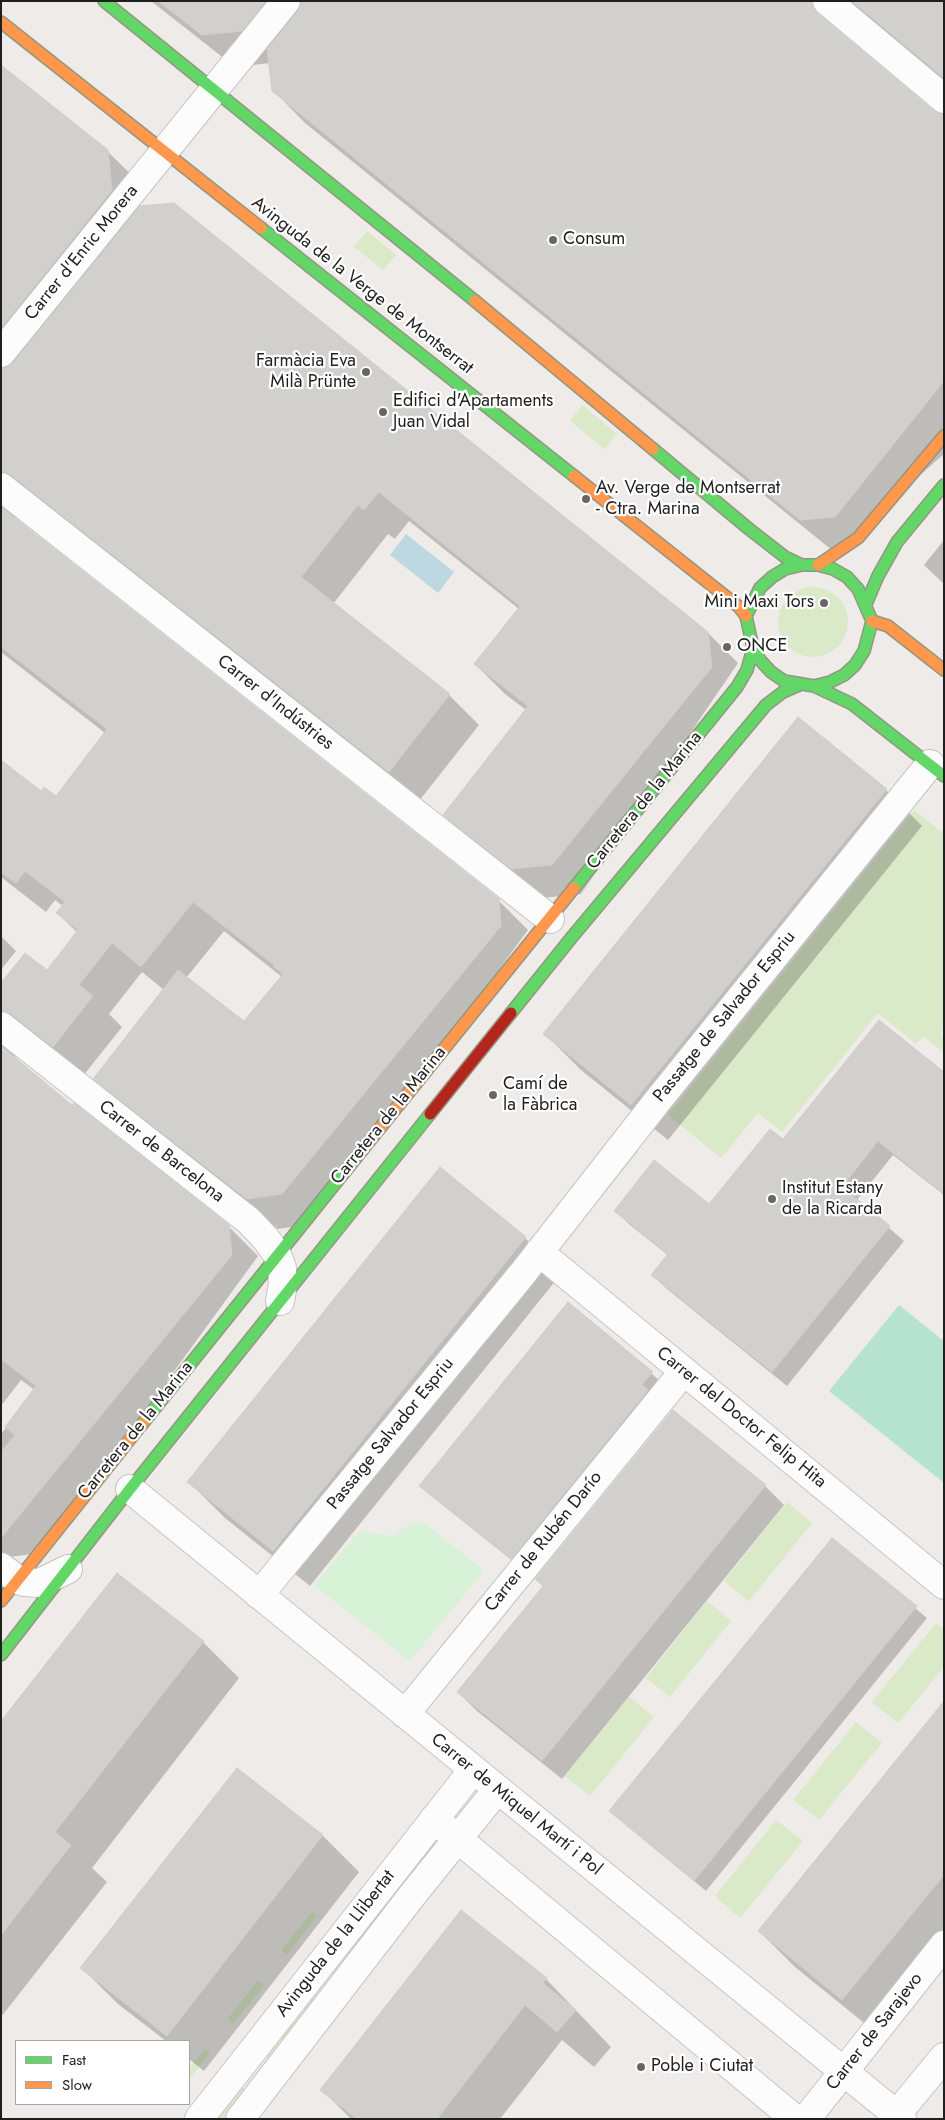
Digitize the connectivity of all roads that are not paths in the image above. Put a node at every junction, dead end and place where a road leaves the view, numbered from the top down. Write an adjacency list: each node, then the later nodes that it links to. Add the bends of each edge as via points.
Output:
1 (104, 1): 5 (street)
2 (286, 1): 5 (street)
3 (828, 1): 6 (street)
4 (1, 22): 7 (street, Avinguda de la Verge de Montserrat)
5 (214, 89): 7 (street, Carrer d'Enric Morera); 12 (street, via 749,528 785,557)
6 (944, 99)
7 (164, 152): 8 (street, Carrer d'Enric Morera); 15 (street, Avinguda de la Verge de Montserrat, via 739,607)
8 (1, 353)
9 (944, 436): 13 (street, via 858,538)
10 (944, 485): 14 (street, via 897,542)
11 (1, 487): 22 (street, Carrer d'Indústries)
12 (802, 565): 13 (street); 15 (street, via 785,569 772,577 760,588)
13 (818, 565): 14 (street, via 847,578)
14 (866, 604): 16 (street)
15 (746, 616): 17 (street)
16 (872, 621): 18 (street, via 888,626); 20 (street, via 864,651 855,665 844,676)
17 (753, 648): 19 (street, via 771,672 784,681); 22 (street, Carretera de la Marina, via 737,687)
18 (944, 670)
19 (799, 685): 20 (street); 26 (street, Carretera de la Marina, via 766,705 512,1011)
20 (814, 686): 21 (street, via 852,704)
21 (937, 770): 25 (street, Passatge de Salvador Espriu, via 659,1099)
22 (550, 919): 24 (street, Carretera de la Marina)
23 (1, 1026): 24 (street, Carrer de Barcelona, via 249,1221)
24 (277, 1254): 26 (street, Carrer de Barcelona, via 282,1268); 30 (street, Carretera de la Marina)
25 (531, 1262): 27 (street, Carrer del Doctor Felip Hita); 32 (street, Passatge Salvador Espriu)
26 (280, 1301): 28 (street, Carretera de la Marina)
27 (684, 1371): 31 (street, Carrer del Doctor Felip Hita); 35 (street, Carrer de Rubén Darío)
28 (130, 1489): 29 (street, Carretera de la Marina); 32 (street, Carrer de Miquel Martí i Pol)
29 (68, 1569): 30 (street, Carretera de la Marina, via 40,1583 24,1582); 34 (street, Carretera de la Marina)
30 (10, 1573): 33 (street, Carretera de la Marina)
31 (944, 1585)
32 (259, 1595): 35 (street, Carrer de Miquel Martí i Pol)
33 (1, 1601)
34 (1, 1655)
35 (404, 1714): 36 (street, Carrer de Miquel Martí i Pol)
36 (473, 1770): 37 (street, Carrer de Miquel Martí i Pol); 38 (street, Avinguda de la Llibertat)
37 (497, 1790): 39 (street, Avinguda de la Llibertat); 42 (street, Carrer de Miquel Martí i Pol)
38 (434, 1819): 39 (street); 44 (street, Avinguda de la Llibertat)
39 (457, 1838): 45 (street, Avinguda de la Llibertat); 46 (street)
40 (944, 1945): 42 (street, Carrer de Sarajevo)
41 (944, 2057): 43 (street)
42 (844, 2070): 43 (street, Carrer de Miquel Martí i Pol); 47 (street, Carrer de Sarajevo)
43 (900, 2117)
44 (199, 2119)
45 (240, 2119)
46 (795, 2119)
47 (806, 2119)

